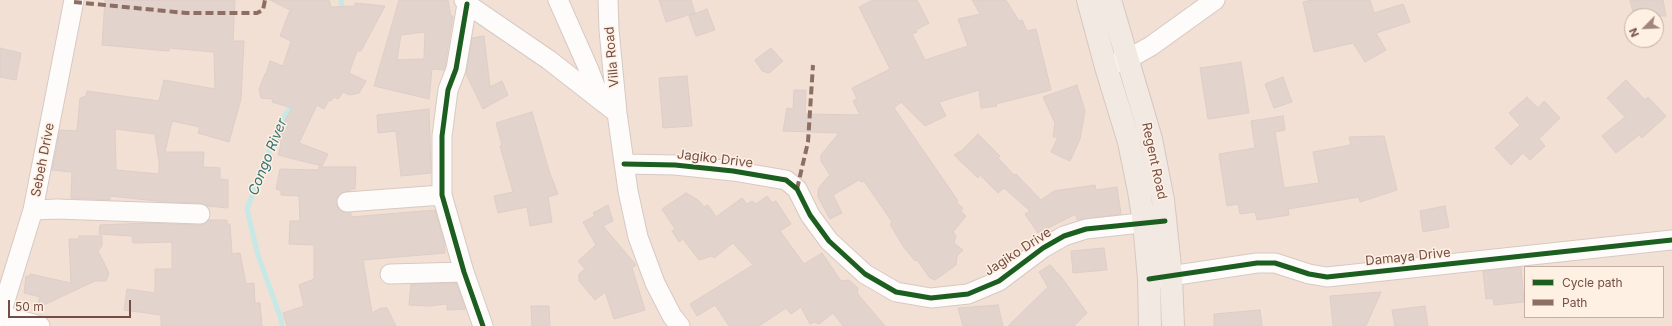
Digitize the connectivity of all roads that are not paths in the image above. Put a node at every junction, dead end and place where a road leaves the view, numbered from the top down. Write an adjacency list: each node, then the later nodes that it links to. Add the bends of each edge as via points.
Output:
1 (74, 0): 15 (street, Sebeh Drive)
2 (558, 0): 10 (street, via 590,70)
3 (608, 0): 11 (street, Villa Road)
4 (1088, 0): 9 (main road, Regent Road)
5 (1110, 0): 8 (main road, Regent Road)
6 (1215, 0): 8 (street, via 1173,31)
7 (465, 2): 10 (street); 13 (street, via 456,69 448,90 442,136)
8 (1128, 59): 9 (street); 17 (main road, Regent Road, via 1151,139 1163,200)
9 (1106, 67): 17 (main road, Regent Road)
10 (600, 99): 11 (street)
11 (617, 113): 12 (street, Villa Road)
12 (624, 164): 17 (street, Jagiko Drive, via 733,170 786,180 797,189 810,215 829,241 865,274 896,292 931,298 968,294 999,281 1042,248 1064,236 1086,229); 26 (street, Villa Road, via 638,237 655,283)
13 (442, 195): 14 (street); 19 (street)
14 (347, 202)
15 (34, 210): 16 (street); 23 (street, Sebeh Drive)
16 (200, 214)
17 (1155, 222): 21 (main road, Regent Road); 22 (main road, Regent Road)
18 (1672, 240): 21 (street, Damaya Drive, via 1327,277 1275,263)
19 (464, 272): 20 (street); 25 (street)
20 (390, 274)
21 (1171, 276): 22 (street, Damaya Drive); 28 (main road, Regent Road)
22 (1149, 279): 27 (main road, Regent Road)
23 (0, 316): 24 (street)
24 (40, 326)
25 (483, 326)
26 (680, 326)
27 (1150, 326)
28 (1173, 326)

